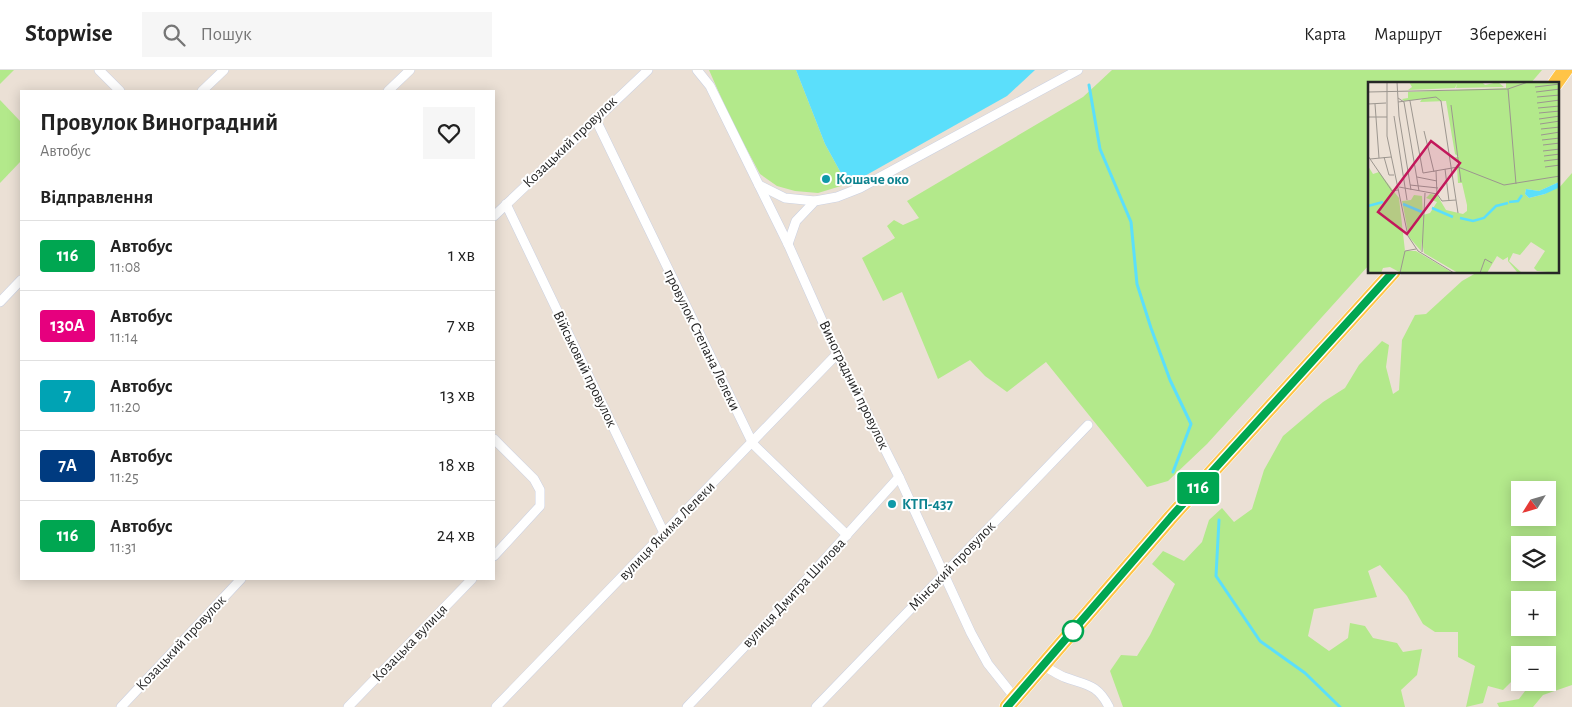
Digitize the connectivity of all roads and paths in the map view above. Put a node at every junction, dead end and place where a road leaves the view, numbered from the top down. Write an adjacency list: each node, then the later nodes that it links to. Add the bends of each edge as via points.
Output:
1 (100, 70): 9 (street)
2 (224, 70): 10 (street)
3 (410, 70): 11 (street)
4 (648, 70): 12 (street, Козацький провулок)
5 (697, 70): 13 (street, Виноградний провулок, via 710,86)
6 (1078, 70): 14 (street, via 860,188)
7 (1565, 70): 8 (main road)
8 (1556, 82)
9 (119, 90)
10 (203, 90)
11 (389, 90)
12 (595, 118): 15 (street, Козацький провулок); 24 (street, провулок Степана Лелеки)
13 (759, 185): 14 (street, via 786,198); 17 (street, Виноградний провулок)
14 (816, 201): 17 (street, via 796,221)
15 (506, 204): 16 (street, Козацький провулок); 26 (street, Військовий провулок)
16 (495, 215)
17 (788, 244): 21 (street, Виноградний провулок)
18 (1391, 274): 32 (main road, via 1171,517)
19 (20, 281): 20 (street)
20 (0, 302)
21 (837, 354): 24 (street, вулиця Якима Лелеки); 25 (street, Виноградний провулок)
22 (1088, 425): 29 (street, Мінський провулок)
23 (495, 440): 28 (street, via 534,479 540,490 540,506)
24 (753, 444): 26 (street, вулиця Якима Лелеки); 27 (street, провулок Степана Лелеки)
25 (898, 477): 27 (street, вулиця Дмитра Шилова); 29 (street, Виноградний провулок)
26 (664, 534): 36 (street, вулиця Якима Лелеки)
27 (847, 535): 37 (street, вулиця Дмитра Шилова)
28 (495, 555)
29 (943, 575): 33 (street, Виноградний провулок); 38 (street, Мінський провулок)
30 (240, 580): 34 (street, Козацький провулок)
31 (471, 580): 35 (street, Козацька вулиця)
32 (1043, 666): 33 (main road); 39 (street, via 1087,683 1104,698)
33 (1011, 702)
34 (121, 707)
35 (348, 707)
36 (496, 707)
37 (687, 707)
38 (816, 707)
39 (1108, 707)

